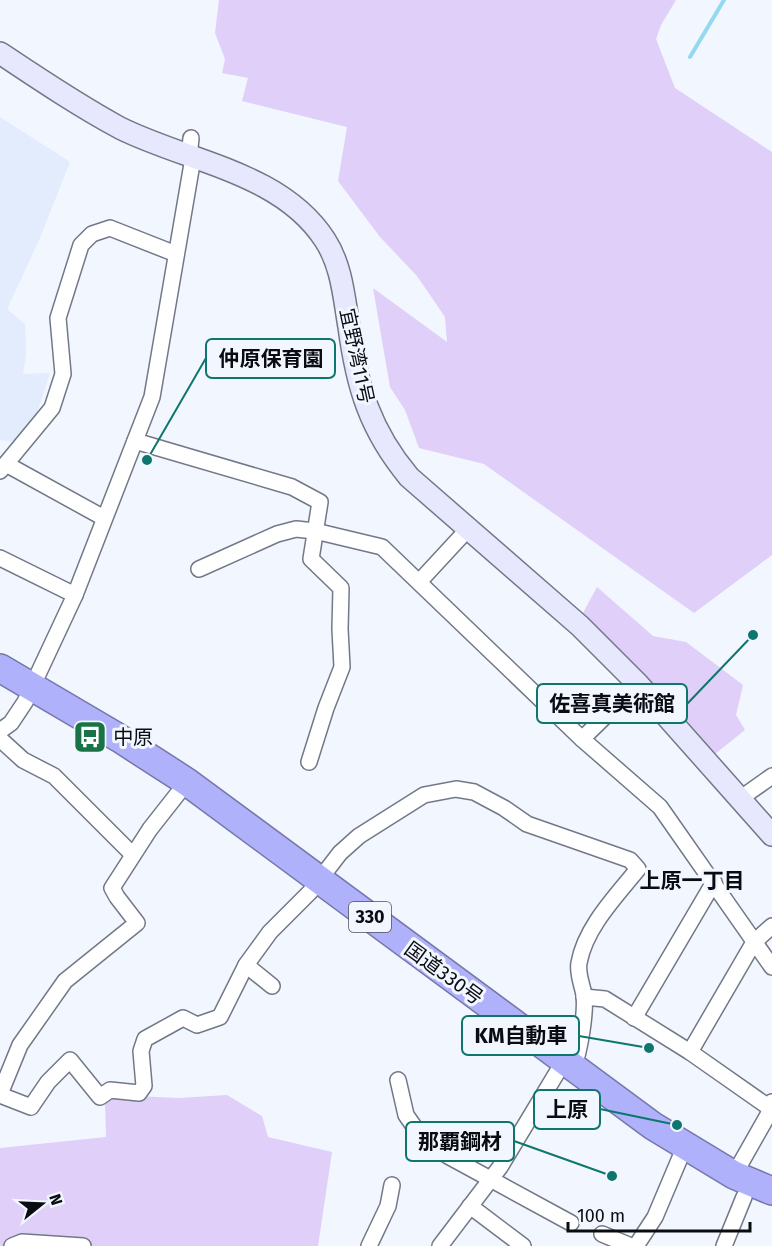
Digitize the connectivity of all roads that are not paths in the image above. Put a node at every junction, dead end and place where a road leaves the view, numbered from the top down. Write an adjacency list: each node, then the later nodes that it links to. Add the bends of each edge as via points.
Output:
1 (0, 53): 2 (street, 宜野湾11号, via 121,128)
2 (191, 151): 3 (street); 7 (street, 宜野湾11号, via 278,195 297,208 325,240 340,275 356,367 374,425 410,477)
3 (176, 254): 4 (street, via 152,397); 5 (street, via 110,228 92,234 81,245 58,318 63,374 52,408)
4 (135, 441): 6 (street); 8 (street, via 292,487 320,502)
5 (3, 468): 6 (street)
6 (104, 518): 12 (street)
7 (468, 529): 11 (street); 14 (street, 宜野湾11号, via 580,626)
8 (315, 531): 10 (street, via 296,529 277,534); 11 (street, via 382,547); 19 (street, via 311,559 341,588 342,667)
9 (0, 558): 12 (street)
10 (199, 569)
11 (418, 582): 18 (street)
12 (75, 595): 15 (street)
13 (0, 668): 15 (highway, 国道330号 / 330)
14 (638, 684): 18 (street); 22 (street, 宜野湾11号)
15 (33, 687): 16 (street, via 11,723); 21 (highway, 国道330号 / 330)
16 (0, 731)
17 (0, 740): 24 (street, via 23,760 54,776)
18 (582, 740): 26 (street, via 660,807)
19 (309, 762)
20 (772, 776): 22 (street)
21 (187, 782): 24 (street); 25 (highway, 国道330号 / 330)
22 (741, 798): 23 (street, 宜野湾11号)
23 (772, 835)
24 (133, 855): 37 (street, via 112,888 137,923 65,981 20,1045)
25 (320, 880): 29 (street, via 270,932); 32 (street, via 359,836 424,795 456,789 474,792 527,824 630,860 638,869 594,927 582,952 578,965); 35 (highway, 国道330号 / 330)
26 (714, 882): 28 (street); 33 (street)
27 (772, 926): 28 (street)
28 (754, 942): 30 (street); 34 (street)
29 (246, 964): 31 (street); 37 (street, via 220,1017 197,1025 183,1018 145,1039 141,1051 144,1086 139,1093 110,1090 100,1097 70,1060 31,1107)
30 (772, 967)
31 (272, 986)
32 (584, 997): 33 (street, via 605,999); 35 (street, via 578,1055)
33 (634, 1018): 34 (street)
34 (690, 1052): 38 (street)
35 (569, 1064): 39 (highway, 国道330号 / 330); 40 (street)
36 (398, 1080): 40 (street, via 406,1115 420,1135)
37 (0, 1095)
38 (771, 1105): 42 (street)
39 (685, 1146): 42 (highway, 国道330号 / 330); 53 (street, via 655,1217)
40 (490, 1179): 44 (street); 45 (street)
41 (392, 1185): 49 (street, via 388,1206)
42 (739, 1186): 43 (highway, 国道330号 / 330); 54 (street)
43 (772, 1191)
44 (470, 1206): 50 (street); 51 (street)
45 (571, 1223)
46 (602, 1234): 52 (street)
47 (12, 1246): 48 (street, via 22,1242)
48 (83, 1246)
49 (369, 1246)
50 (440, 1246)
51 (523, 1246)
52 (631, 1246)
53 (636, 1246)
54 (724, 1246)

